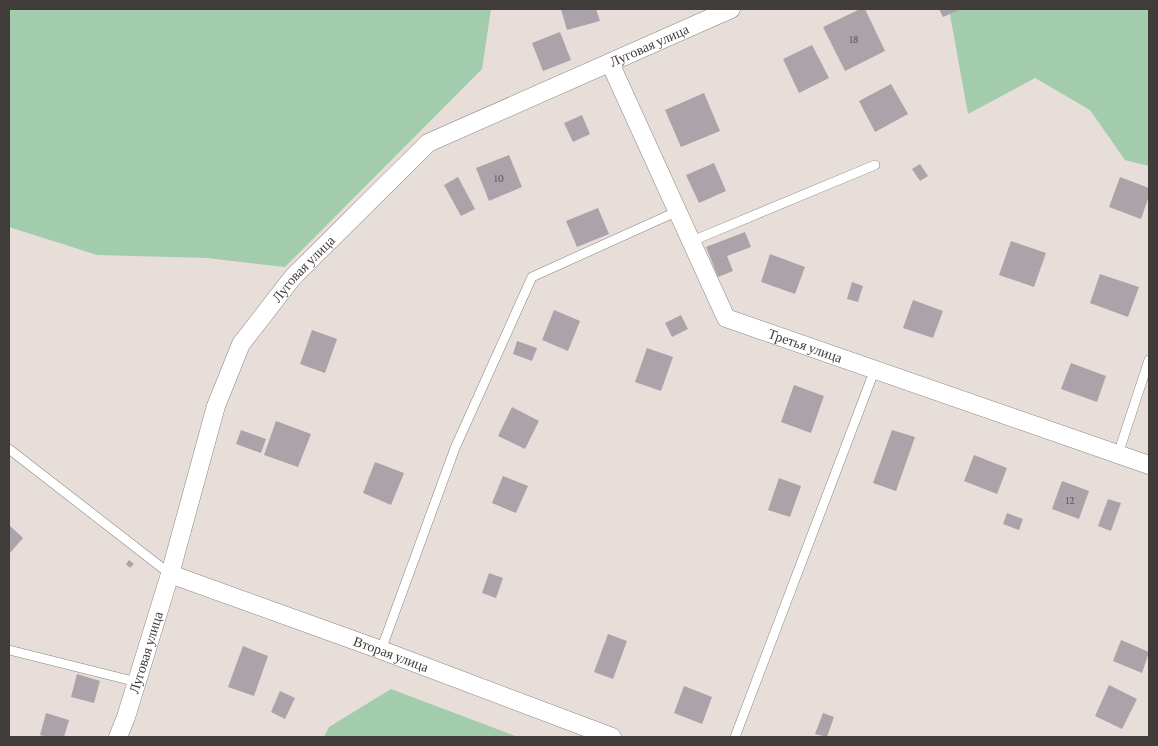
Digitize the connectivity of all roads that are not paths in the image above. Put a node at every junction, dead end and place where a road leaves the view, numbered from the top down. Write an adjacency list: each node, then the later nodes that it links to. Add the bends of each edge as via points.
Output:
1 (731, 9): 2 (street, Луговая улица)
2 (610, 62): 4 (street, Третья улица); 11 (street, Луговая улица, via 428,143 294,277 241,344 216,406)
3 (875, 165): 5 (lane)
4 (678, 211): 5 (street, Третья улица); 13 (lane, via 532,277 455,448)
5 (692, 241): 7 (street, Третья улица, via 726,318)
6 (1149, 360): 9 (lane)
7 (875, 370): 9 (street, Третья улица); 17 (lane)
8 (9, 449): 11 (lane)
9 (1118, 454): 10 (street, Третья улица)
10 (1149, 464)
11 (170, 574): 13 (street, Вторая улица); 14 (street, Луговая улица)
12 (9, 650): 14 (lane)
13 (382, 650): 16 (street, Вторая улица)
14 (137, 682): 15 (street, Луговая улица)
15 (118, 737)
16 (612, 737)
17 (735, 737)

